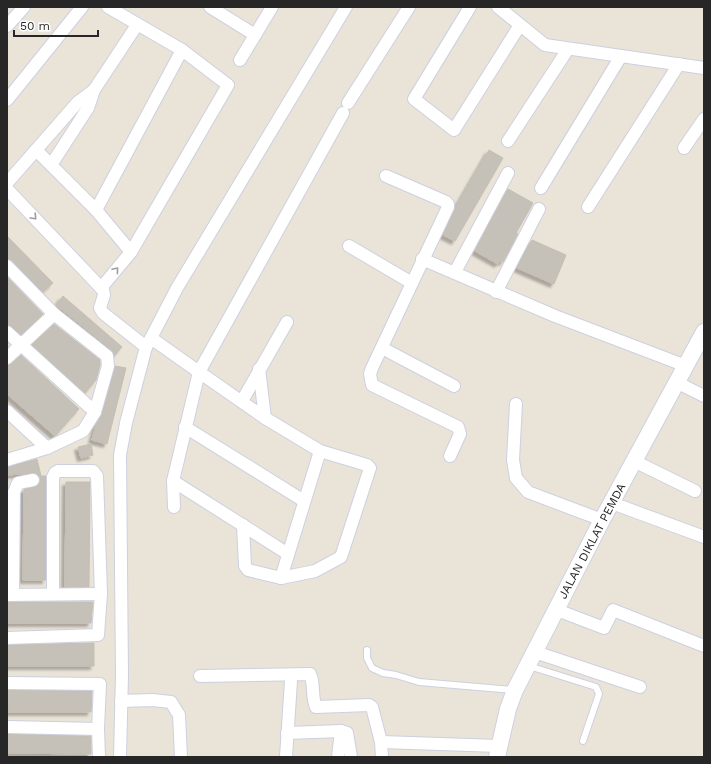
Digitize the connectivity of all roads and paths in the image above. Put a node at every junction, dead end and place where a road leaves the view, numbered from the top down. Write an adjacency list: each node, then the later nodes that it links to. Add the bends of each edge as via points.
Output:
1 (24, 7): 12 (street)
2 (82, 7): 21 (street)
3 (108, 7): 10 (street)
4 (210, 7): 13 (street)
5 (272, 7): 13 (street)
6 (346, 7): 47 (street, via 189,268)
7 (409, 7): 54 (street, via 345,108)
8 (470, 7): 11 (street, via 414,99 454,130)
9 (498, 7): 11 (street)
10 (137, 25): 15 (street); 20 (street)
11 (520, 25): 14 (street, via 545,45)
12 (7, 26)
13 (255, 35): 17 (street)
14 (568, 49): 16 (street); 23 (street)
15 (182, 50): 34 (street); 36 (street, via 228,85)
16 (621, 56): 18 (street); 30 (street)
17 (240, 60)
18 (679, 64): 19 (street); 32 (street)
19 (704, 68)
20 (94, 90): 25 (street, via 78,102); 26 (street, via 88,108)
21 (7, 100)
22 (703, 120): 24 (street)
23 (508, 141)
24 (684, 148)
25 (36, 150): 26 (street); 29 (street)
26 (51, 165): 34 (street)
27 (508, 173): 39 (street)
28 (386, 176): 37 (street, via 448,204)
29 (7, 182)
30 (541, 188)
31 (7, 189): 41 (street, one-way to 41)
32 (588, 207)
33 (539, 209): 42 (street)
34 (96, 210): 36 (street)
35 (349, 246): 40 (street)
36 (131, 252): 41 (street, one-way to 36)
37 (422, 259): 39 (street); 40 (street)
38 (7, 266): 43 (street)
39 (455, 272): 42 (street)
40 (412, 283): 49 (street)
41 (101, 288): 47 (street, via 104,294 101,310)
42 (496, 292): 52 (street)
43 (54, 314): 48 (street); 61 (street, via 107,356 108,366)
44 (287, 322): 53 (street)
45 (7, 332): 48 (street)
46 (704, 332): 50 (street, JALAN DIKLAT PEMDA)
47 (149, 343): 54 (street); 93 (street, via 126,422 120,455)
48 (21, 346): 51 (street); 61 (street)
49 (382, 348): 56 (street); 66 (street, via 370,374 372,385 458,427 460,434)
50 (699, 353): 52 (street, JALAN DIKLAT PEMDA)
51 (7, 358)
52 (686, 366): 55 (street, JALAN DIKLAT PEMDA)
53 (260, 368): 58 (street); 62 (street)
54 (199, 372): 58 (street); 63 (street)
55 (678, 383): 57 (street); 68 (street, JALAN DIKLAT PEMDA)
56 (454, 386)
57 (704, 396)
58 (242, 401): 62 (street)
59 (516, 404): 75 (street, via 513,460 516,478 528,492)
60 (7, 411): 64 (street)
61 (94, 412): 64 (street, via 83,431)
62 (265, 418): 65 (street)
63 (185, 427): 70 (street); 72 (street)
64 (47, 448): 67 (street)
65 (320, 451): 72 (street); 79 (street, via 366,465 370,468 369,474 341,557 315,571)
66 (450, 456)
67 (7, 460)
68 (634, 461): 71 (street); 73 (street, JALAN DIKLAT PEMDA)
69 (33, 480): 82 (street, via 18,483 15,488)
70 (173, 481): 74 (street); 76 (street)
71 (695, 491)
72 (304, 501): 78 (street)
73 (612, 503): 75 (street, JALAN DIKLAT PEMDA); 77 (street)
74 (174, 507)
75 (602, 520): 83 (street, JALAN DIKLAT PEMDA)
76 (243, 525): 78 (street); 79 (street, via 245,566 248,570)
77 (704, 537)
78 (288, 554): 79 (street)
79 (281, 578)
80 (53, 593): 81 (street); 81 (street, via 53,477 58,471 91,471 97,476); 82 (street)
81 (101, 594): 84 (street, via 98,635)
82 (10, 595)
83 (557, 610): 85 (street, via 604,628 613,610); 87 (street, JALAN DIKLAT PEMDA)
84 (7, 638)
85 (704, 646)
86 (367, 650): 92 (lane, via 367,658 372,668 383,673 419,682)
87 (532, 659): 91 (street); 92 (street, JALAN DIKLAT PEMDA); 98 (lane, via 596,687 599,694)
88 (200, 676): 99 (street, via 310,674 316,707 369,705 374,710)
89 (291, 681): 97 (street)
90 (7, 683): 95 (street, via 100,684)
91 (640, 688)
92 (515, 690): 100 (street, JALAN DIKLAT PEMDA)
93 (121, 701): 102 (street); 103 (street, via 171,702 179,715)
94 (7, 727): 95 (street)
95 (98, 729): 101 (street)
96 (341, 731): 97 (street); 105 (street); 106 (street, via 347,733)
97 (287, 733): 104 (street)
98 (583, 741)
99 (381, 742): 100 (street); 107 (street)
100 (498, 751)
101 (99, 757)
102 (120, 757)
103 (182, 757)
104 (286, 757)
105 (338, 757)
106 (350, 757)
107 (382, 757)

